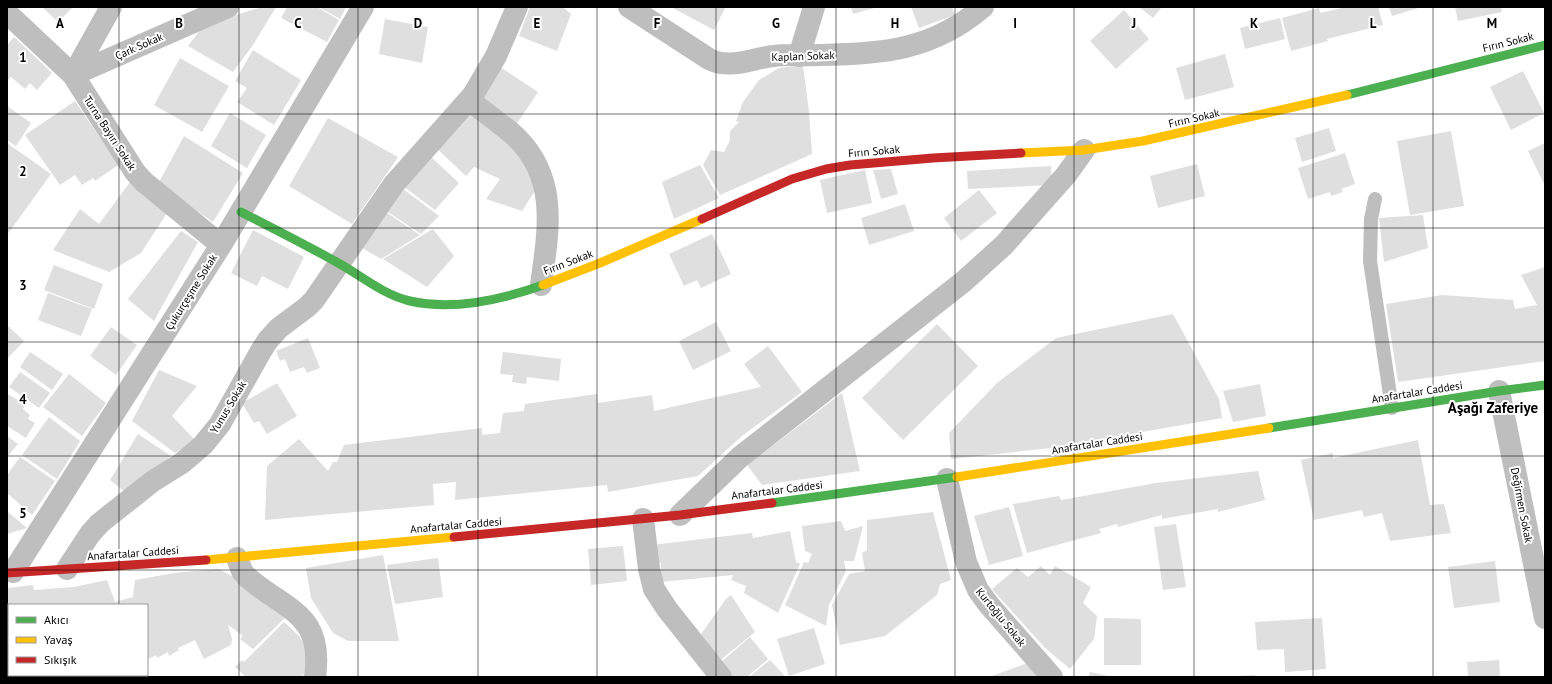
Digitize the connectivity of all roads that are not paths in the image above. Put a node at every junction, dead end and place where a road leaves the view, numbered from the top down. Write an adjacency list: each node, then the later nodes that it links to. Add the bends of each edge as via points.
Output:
1 (111, 7): 11 (street)
2 (228, 7): 11 (street, Çark Sokak)
3 (363, 7): 15 (street, Çukurçeşme Sokak)
4 (517, 7): 12 (street, Yunus Sokak, via 488,72)
5 (629, 7): 10 (street, Kaplan Sokak, via 716,62 733,64 775,56)
6 (814, 7): 10 (street)
7 (982, 7): 10 (street, Kaplan Sokak, via 957,27 913,45 878,53)
8 (7, 13): 11 (street, Turna Bayırı Sokak)
9 (1545, 45): 13 (street, Fırın Sokak, via 1183,133)
10 (799, 56)
11 (73, 75): 16 (street, Turna Bayırı Sokak, via 135,172)
12 (469, 100): 17 (street, Yunus Sokak, via 394,184); 18 (street, via 516,137 532,156 540,171 548,214)
13 (1084, 150): 18 (street, Fırın Sokak, via 850,165 815,172 792,179 578,272); 23 (street, via 1066,175 999,249 963,282 740,457)
14 (1375, 199): 21 (lane, via 1371,219 1370,260)
15 (241, 212): 16 (street, Çukurçeşme Sokak); 17 (street, Fırın Sokak)
16 (221, 245): 27 (street, Çukurçeşme Sokak)
17 (339, 263): 18 (street, Fırın Sokak, via 393,295 424,304 478,302); 26 (street, Yunus Sokak, via 314,300 268,340 212,435 193,454 153,481 100,523)
18 (541, 285)
19 (1545, 385): 20 (street, Anafartalar Caddesi)
20 (1499, 391): 21 (street, Anafartalar Caddesi); 28 (street, Değirmen Sokak)
21 (1392, 408): 22 (street, Anafartalar Caddesi)
22 (947, 479): 23 (street, Anafartalar Caddesi); 31 (street, Kurtoğlu Sokak, via 966,562 978,590)
23 (680, 515): 24 (street, Anafartalar Caddesi)
24 (643, 519): 25 (street, Anafartalar Caddesi); 30 (street, via 654,589)
25 (237, 558): 26 (street, Anafartalar Caddesi); 29 (street, via 246,576 304,620 311,631 316,648)
26 (67, 569): 27 (street, Anafartalar Caddesi)
27 (10, 573)
28 (1545, 618)
29 (315, 677)
30 (721, 677)
31 (1052, 677)

